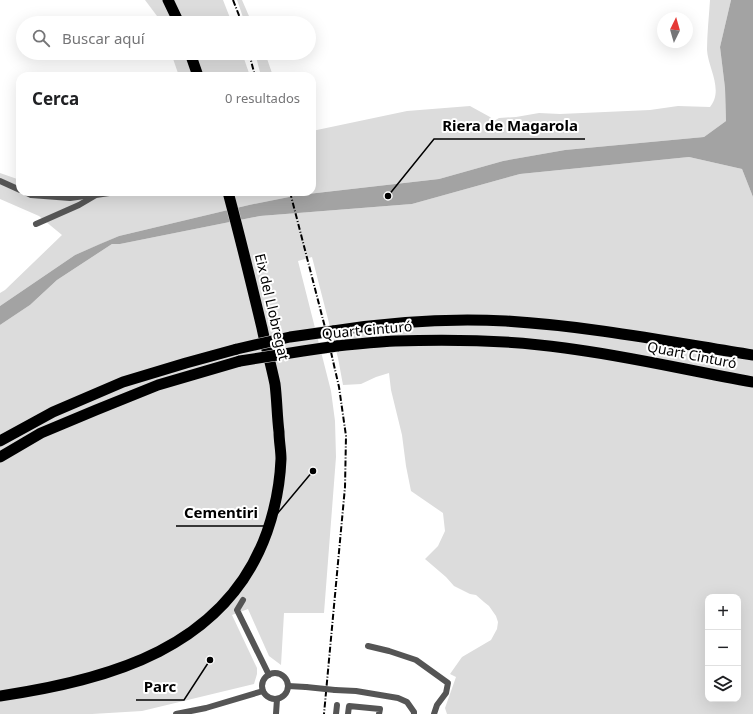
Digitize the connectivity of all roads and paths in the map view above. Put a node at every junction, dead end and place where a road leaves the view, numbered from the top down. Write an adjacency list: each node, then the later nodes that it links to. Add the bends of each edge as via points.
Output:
1 (168, 0): 2 (highway)
2 (176, 16)
3 (193, 60): 5 (highway)
4 (193, 60): 6 (street)
5 (197, 72)
6 (200, 72)
7 (0, 181): 8 (street)
8 (16, 188)
9 (50, 196): 10 (street)
10 (81, 196)
11 (92, 196): 13 (street, via 79,205)
12 (229, 196): 16 (highway, Eix del Llobregat, via 275,385)
13 (36, 224)
14 (753, 355): 17 (highway, Quart Cinturó, bridge, via 618,333 530,323 477,320 390,323 290,337 237,349 123,382 53,412)
15 (753, 382): 18 (highway, Quart Cinturó, bridge, via 564,348 507,342 394,341 337,346 240,361 158,385 42,433)
16 (278, 430): 23 (highway, Eix del Llobregat, via 273,481 264,524 242,572 213,607 178,635 133,658 96,671); 25 (highway, Eix del Llobregat, via 280,475 273,512 263,541 242,581 207,621 169,647 128,666 91,678)
17 (0, 441)
18 (0, 457)
19 (243, 600): 21 (street, via 237,610)
20 (368, 646): 35 (street, via 416,660 448,683 446,693)
21 (269, 675): 22 (street, via 283,676); 24 (street, via 263,682)
22 (288, 686): 26 (street, via 284,695); 34 (street, bridge, via 356,691 398,698 407,702)
23 (0, 690)
24 (263, 692): 26 (street); 28 (street)
25 (0, 696)
26 (276, 699): 30 (street)
27 (337, 705): 31 (street)
28 (206, 711): 29 (street)
29 (176, 714)
30 (276, 714)
31 (336, 714)
32 (348, 714): 33 (street, via 348,706 380,709)
33 (380, 714)
34 (414, 714)
35 (434, 714)

